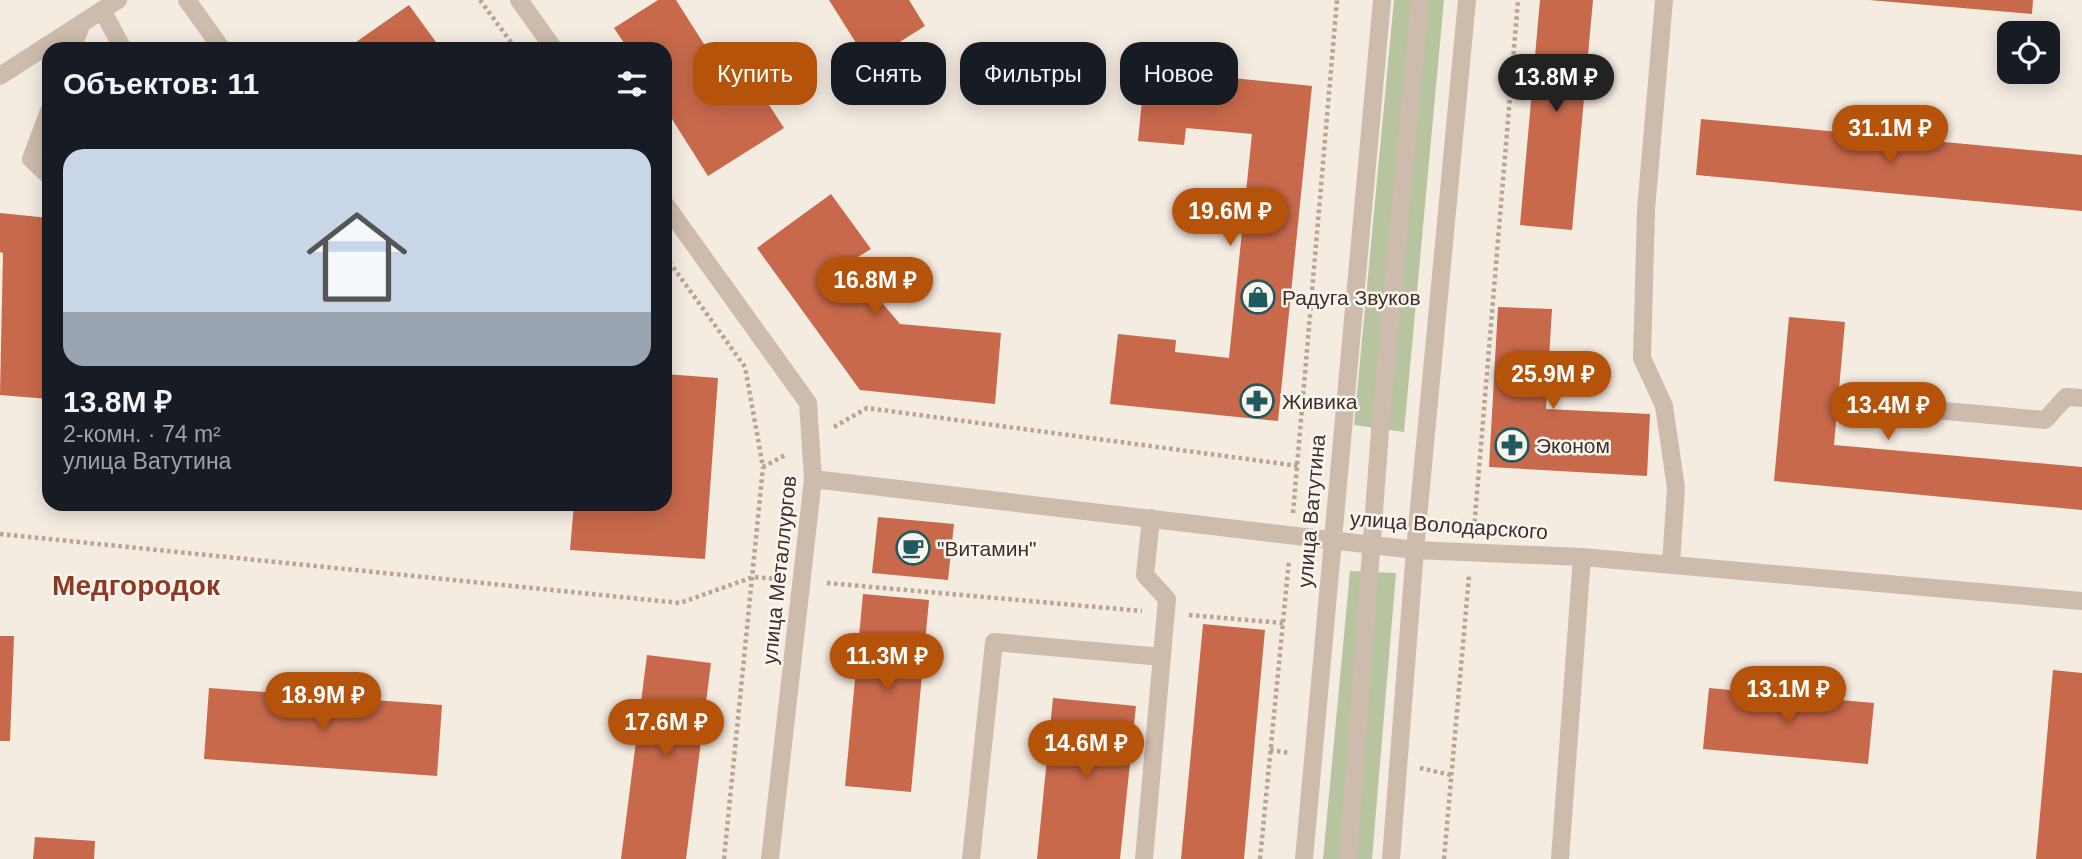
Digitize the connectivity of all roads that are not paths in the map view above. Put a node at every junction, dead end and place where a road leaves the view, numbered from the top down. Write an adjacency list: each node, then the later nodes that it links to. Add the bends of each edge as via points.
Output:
1 (187, 0): 12 (street)
2 (519, 0): 13 (street)
3 (1382, 0): 23 (street, улица Ватутина)
4 (1420, 0): 24 (street)
5 (1467, 0): 25 (street)
6 (1664, 0): 27 (street, via 1646,210 1642,358 1664,406 1674,474)
7 (110, 5): 8 (street); 11 (street)
8 (82, 23): 9 (street); 10 (street)
9 (53, 42)
10 (75, 42)
11 (121, 42)
12 (217, 42)
13 (549, 42)
14 (42, 49): 15 (street)
15 (0, 76)
16 (42, 130): 17 (street, via 31,159)
17 (42, 169)
18 (672, 214): 21 (street, улица Металлургов, via 808,403)
19 (2082, 398): 20 (street, via 2066,397 2045,420)
20 (1879, 405)
21 (814, 479): 22 (street, улица Володарского); 30 (street, улица Металлургов)
22 (1151, 518): 23 (street, улица Володарского); 29 (street, via 1145,575 1167,599)
23 (1331, 540): 24 (street, улица Володарского); 33 (street, улица Ватутина)
24 (1372, 545): 25 (street, улица Володарского); 34 (street)
25 (1415, 550): 26 (street, улица Володарского); 35 (street)
26 (1582, 557): 27 (street, улица Володарского); 36 (street)
27 (1671, 564): 28 (street, улица Володарского)
28 (2082, 601)
29 (1162, 657): 31 (street, via 994,642); 32 (street)
30 (770, 859)
31 (971, 859)
32 (1143, 859)
33 (1304, 859)
34 (1348, 859)
35 (1391, 859)
36 (1560, 859)

